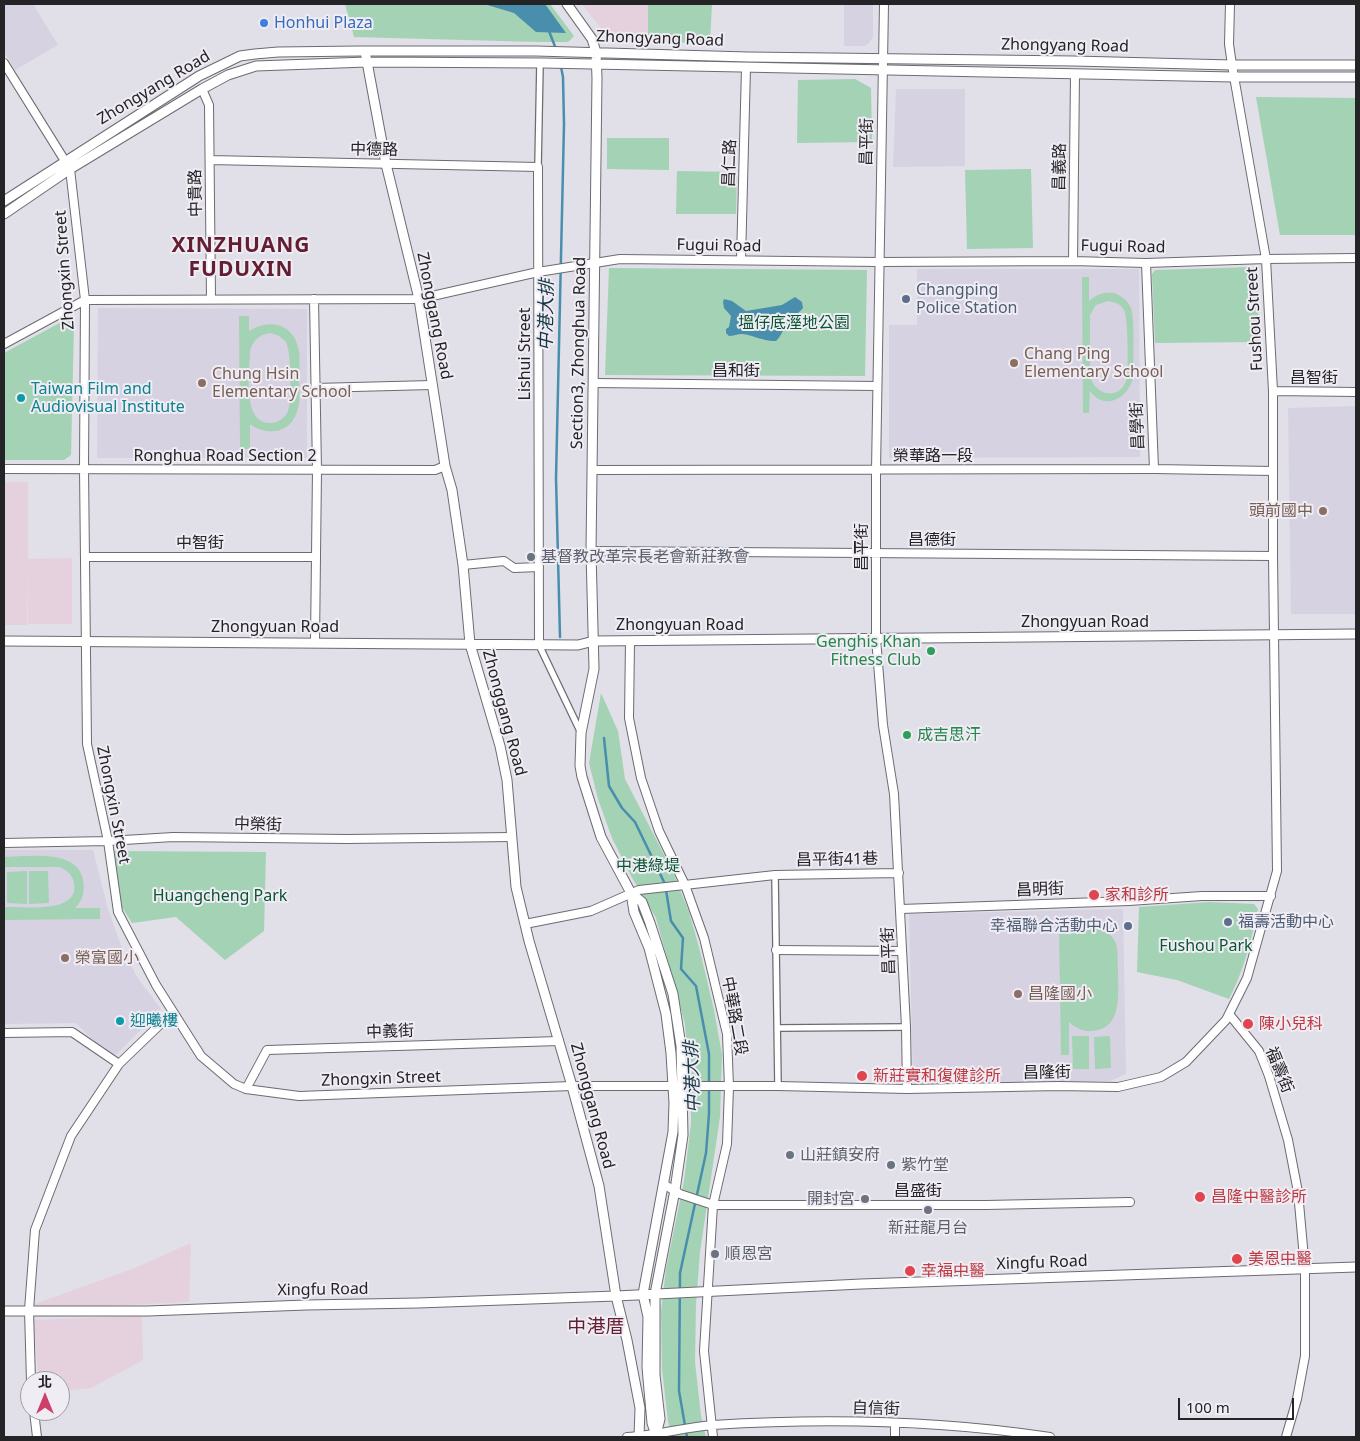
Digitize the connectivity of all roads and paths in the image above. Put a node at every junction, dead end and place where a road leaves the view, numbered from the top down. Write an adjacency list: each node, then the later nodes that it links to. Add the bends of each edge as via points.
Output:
1 (567, 4): 5 (street, via 592,39)
2 (884, 4): 6 (street, 昌平街)
3 (1230, 4): 11 (street, Fushou Street)
4 (365, 51): 5 (street, Zhongyang Road); 7 (street, Zhonggang Road); 20 (street, Zhongyang Road, via 240,56 199,76)
5 (596, 52): 6 (street, Zhongyang Road); 10 (street, Section3, Zhonghua Road)
6 (883, 58): 11 (street, Zhongyang Road); 14 (street, 昌平街)
7 (367, 62): 9 (street, Zhongyang Road); 18 (street, Zhongyang Road, via 256,66 228,75); 21 (street, Zhonggang Road)
8 (4, 63): 20 (street, Zhongxin Street)
9 (541, 63): 10 (street, Zhongyang Road); 22 (street, Lishui Street)
10 (596, 65): 13 (street, Zhongyang Road); 30 (street, Section3, Zhonghua Road)
11 (1232, 65): 12 (street, Zhongyang Road); 16 (street, Fushou Street)
12 (1356, 65)
13 (746, 68): 14 (street, Zhongyang Road); 28 (street, 昌仁路)
14 (882, 69): 15 (street, Zhongyang Road); 31 (street, 昌平街)
15 (1075, 74): 16 (street, Zhongyang Road); 29 (street, 昌義路)
16 (1234, 77): 17 (street, Zhongyang Road); 27 (street, Fushou Street)
17 (1356, 77)
18 (202, 89): 19 (street, 中貴路, via 209,106); 23 (street, Zhongyang Road)
19 (210, 160): 21 (street, 中德路); 34 (street, 中貴路)
20 (66, 161): 23 (street, Zhongxin Street); 24 (street, Zhongyang Road)
21 (386, 164): 22 (street, 中德路); 36 (street, Zhonggang Road)
22 (538, 167): 33 (street, Lishui Street)
23 (70, 169): 25 (street, Zhongyang Road); 37 (street, Zhongxin Street)
24 (4, 201)
25 (4, 214)
26 (1356, 258): 27 (street, Fugui Road)
27 (1266, 259): 32 (street, Fugui Road); 43 (street, Fushou Street)
28 (741, 260): 30 (street, Fugui Road, via 620,258); 31 (street, Fugui Road)
29 (1073, 261): 31 (street, Fugui Road); 32 (street, Fugui Road)
30 (595, 262): 33 (street, Fugui Road); 39 (street, Section3, Zhonghua Road)
31 (879, 262): 41 (street, 昌平街)
32 (1146, 263): 48 (street, 昌學街)
33 (538, 272): 36 (street, Fugui Road); 59 (street, Lishui Street)
34 (211, 299): 35 (street, Fugui Road); 37 (street, Fugui Road)
35 (314, 299): 36 (street, Fugui Road); 42 (street)
36 (419, 299): 40 (street, Zhonggang Road)
37 (85, 300): 38 (street); 47 (street, Zhongxin Street)
38 (4, 344)
39 (594, 383): 41 (street, 昌和街); 50 (street, Section3, Zhonghua Road)
40 (432, 386): 42 (street); 45 (street, Zhonggang Road)
41 (877, 386): 51 (street, 昌平街)
42 (315, 388): 49 (street)
43 (1273, 392): 44 (street, 昌智街); 52 (street, Fushou Street)
44 (1356, 392)
45 (445, 466): 49 (street, Ronghua Road Section 2, via 434,470); 58 (street, Zhonggang Road, via 452,490)
46 (4, 469): 47 (street, Ronghua Road Section 2)
47 (84, 469): 49 (street, Ronghua Road Section 2); 55 (street, Zhongxin Street)
48 (1154, 469): 51 (street, 榮華路一段); 52 (street, 榮華路一段)
49 (317, 470): 56 (street)
50 (593, 470): 51 (street, 榮華路一段); 53 (street, Section3, Zhonghua Road)
51 (876, 470): 54 (street, 昌平街)
52 (1273, 471): 57 (street, Fushou Street)
53 (591, 551): 54 (street, 昌德街); 66 (street, Section3, Zhonghua Road)
54 (876, 553): 57 (street, 昌德街); 62 (street, 昌平街)
55 (85, 556): 56 (street, 中智街); 65 (street, Zhongxin Street)
56 (316, 556): 67 (street)
57 (1273, 556): 61 (street, Fushou Street)
58 (463, 565): 59 (street, via 504,561 514,568); 68 (street, Zhonggang Road)
59 (539, 568): 69 (street, Lishui Street)
60 (1356, 634): 61 (street, Zhongyuan Road)
61 (1275, 635): 62 (street, Zhongyuan Road); 78 (street, via 1277,871)
62 (876, 638): 63 (street, Zhongyuan Road); 74 (street, 昌平街, via 883,725 894,794)
63 (630, 640): 66 (street, Zhongyuan Road); 76 (street, 中華路二段, via 629,718 633,743 659,831)
64 (4, 641): 65 (street, Zhongyuan Road)
65 (86, 641): 67 (street, Zhongyuan Road); 72 (street, Zhongxin Street, via 87,744)
66 (594, 641): 69 (street, Zhongyuan Road, via 578,645); 70 (street, Section3, Zhonghua Road, via 594,668)
67 (315, 642): 68 (street, Zhongyuan Road)
68 (470, 644): 69 (street, Zhongyuan Road); 71 (street, Zhonggang Road, via 506,771)
69 (542, 644): 70 (street)
70 (581, 733): 77 (street, Section3, Zhonghua Road, via 580,766 596,826)
71 (512, 838): 72 (street, 中榮街, via 337,840 187,837); 80 (street, Zhonggang Road, via 516,887)
72 (108, 841): 73 (street, 中榮街); 83 (street, Zhongxin Street, via 118,912 137,952)
73 (4, 843)
74 (899, 873): 75 (street, 昌平街41巷); 79 (street, 昌平街)
75 (775, 874): 76 (street, 昌平街41巷); 81 (street)
76 (685, 885): 77 (street, 昌平街41巷); 94 (street, 中華路二段, via 704,938 720,1001 727,1034)
77 (635, 892): 80 (street, 昌平街41巷, via 591,910); 91 (street, Section3, Zhonghua Road, via 634,912 650,948 666,1014)
78 (1271, 896): 79 (street, 昌明街); 84 (street, via 1247,978)
79 (901, 909): 82 (street, 昌平街)
80 (525, 924): 88 (street, Zhonggang Road)
81 (776, 950): 82 (street); 86 (street)
82 (902, 951): 85 (street, 昌平街)
83 (173, 1012): 89 (street); 95 (street, Zhongxin Street, via 201,1056 234,1084)
84 (1229, 1014): 96 (street, 昌隆街, via 1186,1062 1161,1077 1142,1082 1118,1087); 102 (street, 福壽街, via 1259,1051 1280,1113 1298,1192)
85 (906, 1026): 86 (street); 96 (street, 昌平街)
86 (778, 1028): 93 (street)
87 (4, 1033): 89 (street, via 72,1032)
88 (558, 1041): 90 (street, Zhonggang Road); 95 (street, 中義街, via 267,1050)
89 (119, 1064): 107 (street, via 70,1136 35,1230)
90 (572, 1086): 91 (street, Zhongxin Street); 95 (street, Zhongxin Street, via 299,1096); 106 (street, Zhonggang Road, via 599,1186)
91 (678, 1086): 92 (street, Zhongxin Street); 97 (street); 98 (street, via 683,1134)
92 (695, 1086): 94 (street, 昌隆街)
93 (778, 1086): 94 (street, 昌隆街); 96 (street, 昌隆街)
94 (729, 1087): 100 (street, 中華路二段, via 727,1144)
95 (246, 1089)
96 (907, 1089)
97 (664, 1185): 98 (street); 104 (street)
98 (677, 1192): 100 (street, 昌盛街); 105 (street)
99 (1130, 1202): 100 (street, 昌盛街)
100 (710, 1204): 103 (street, 中華路二段)
101 (1356, 1267): 102 (street, Xingfu Road)
102 (1305, 1269): 103 (street, Xingfu Road); 121 (street, 福壽街, via 1305,1356 1296,1406)
103 (703, 1292): 105 (street, Xingfu Road); 112 (street, 中華路二段, via 704,1351)
104 (644, 1294): 105 (street, Xingfu Road); 106 (street, Xingfu Road); 113 (street, via 648,1317 647,1375 652,1423)
105 (655, 1294): 113 (street)
106 (616, 1296): 107 (street, Xingfu Road, via 148,1311); 117 (street, Zhonggang Road, via 640,1408)
107 (30, 1310): 108 (street, Xingfu Road); 109 (street)
108 (4, 1311)
109 (31, 1371)
110 (35, 1421): 115 (street)
111 (895, 1423): 112 (street, 自信街, via 783,1421); 114 (street, 自信街); 119 (street)
112 (711, 1425): 113 (street, 自信街); 118 (street, 中華路二段)
113 (659, 1435): 117 (street, 自信街)
114 (1018, 1435): 120 (street, 自信街)
115 (37, 1437)
116 (627, 1437): 117 (street, 自信街)
117 (639, 1437)
118 (713, 1437)
119 (895, 1437)
120 (1050, 1437)
121 (1286, 1437)

